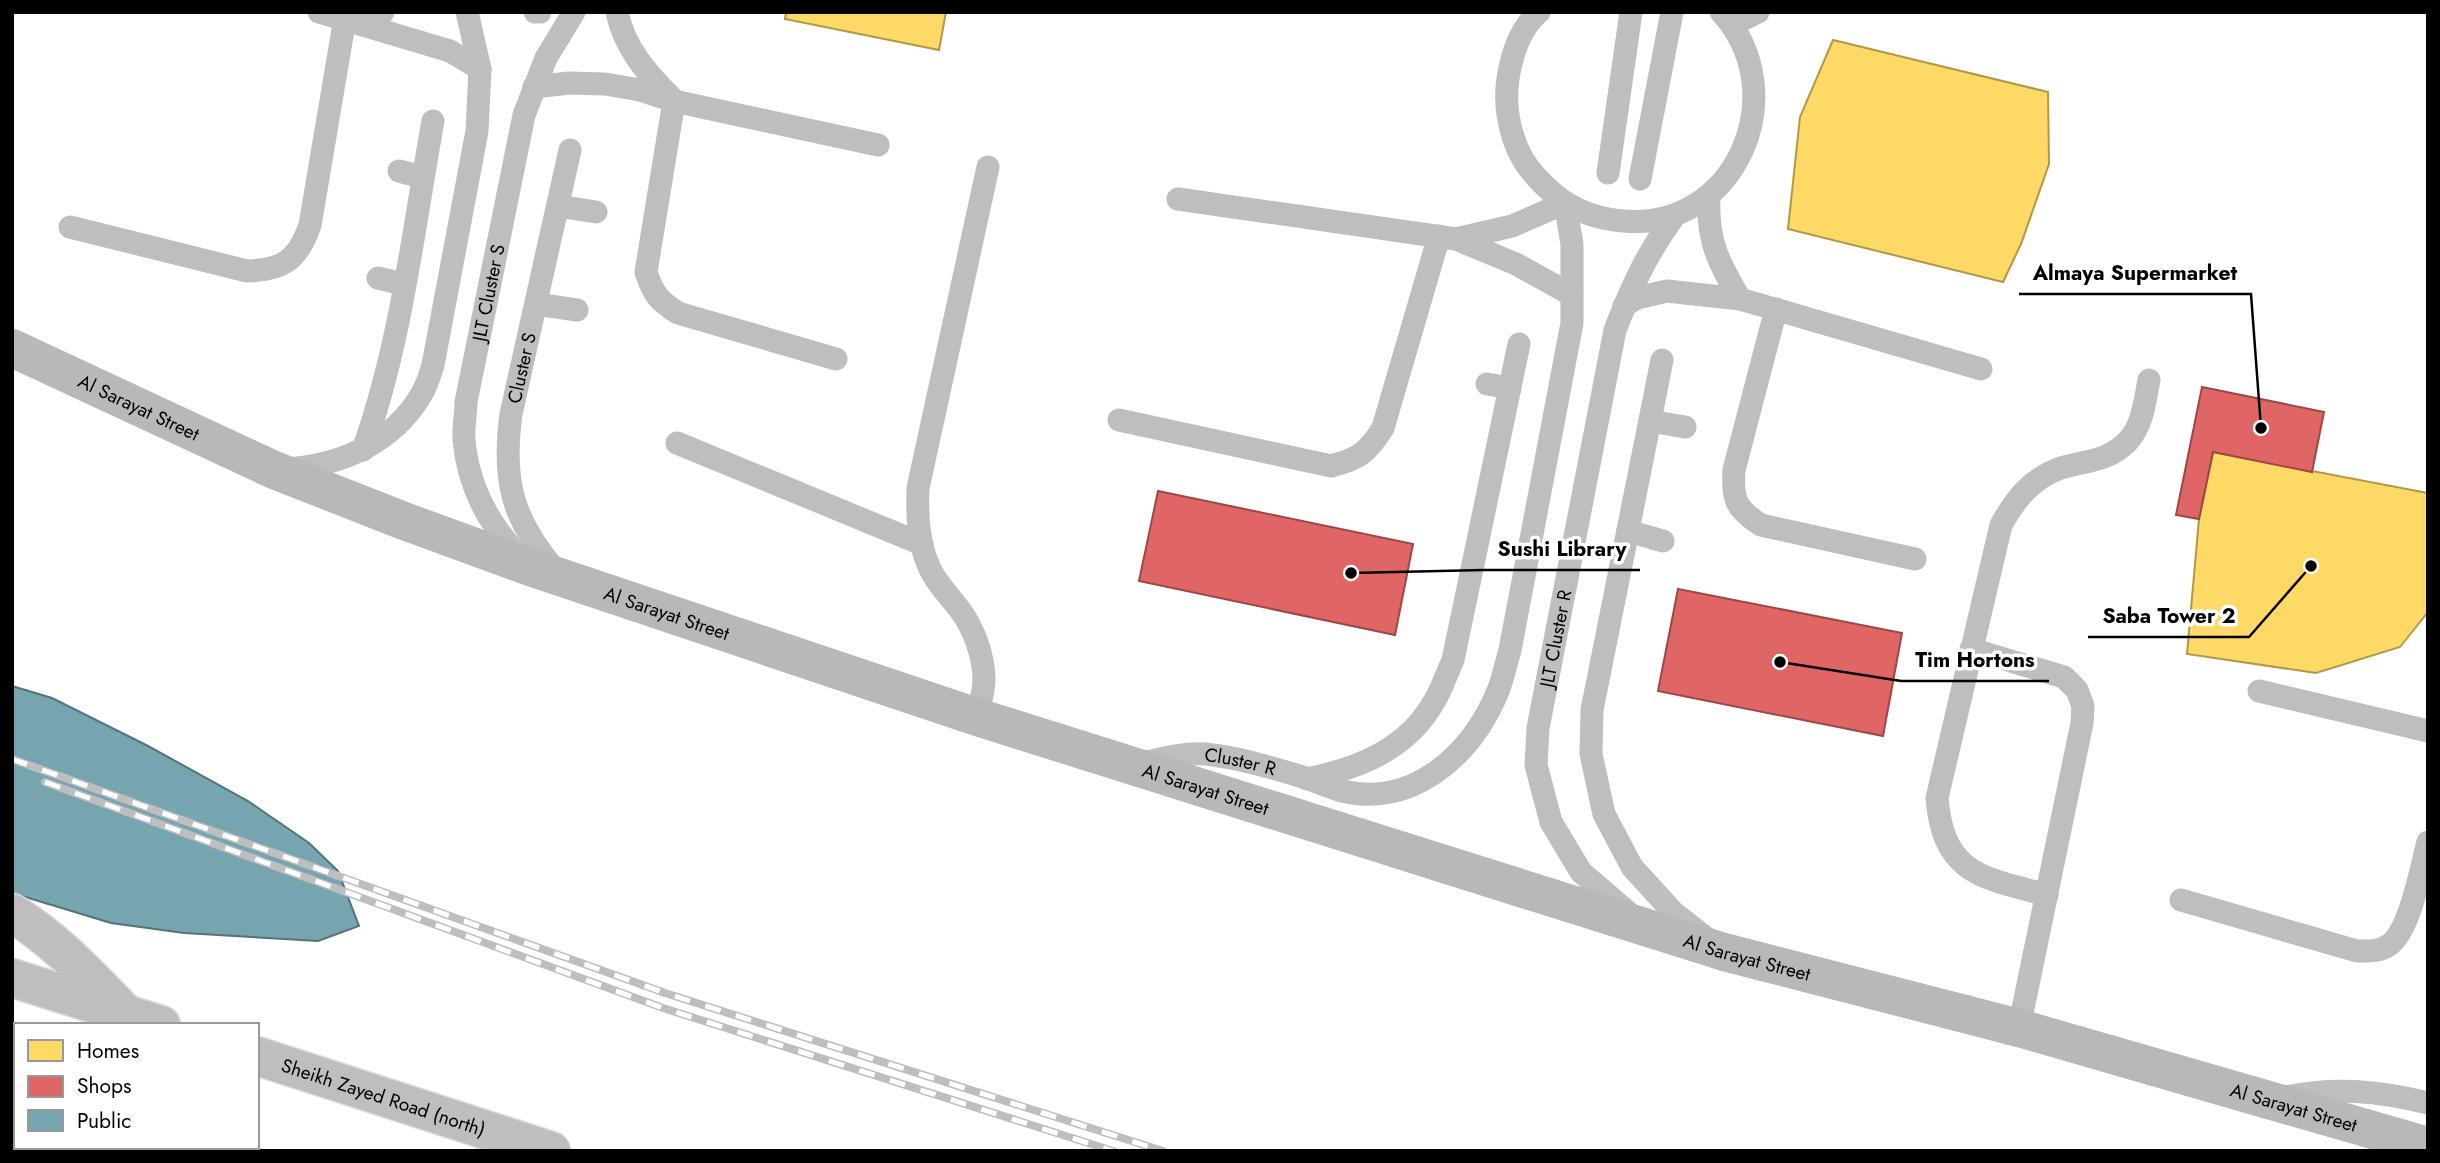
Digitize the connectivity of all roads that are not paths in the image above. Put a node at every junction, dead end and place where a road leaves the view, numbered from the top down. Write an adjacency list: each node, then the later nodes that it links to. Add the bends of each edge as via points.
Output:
1 (319, 12): 10 (lane)
2 (383, 12): 10 (lane)
3 (467, 12): 12 (lane, JLT Cluster S)
4 (574, 12): 13 (lane, JLT Cluster S)
5 (617, 12): 14 (lane, via 632,51 650,78)
6 (1539, 12): 25 (lane, JLT Cluster R, via 1513,53 1505,96 1512,139 1533,176)
7 (1631, 12): 20 (lane)
8 (1672, 12): 22 (lane)
9 (1758, 12): 11 (lane)
10 (345, 18): 12 (lane, via 450,51); 29 (lane, via 310,225 303,246 288,262 269,271 247,271)
11 (1727, 19): 23 (lane, JLT Cluster R, via 1749,59 1755,96 1751,134 1734,168)
12 (480, 69): 49 (lane, JLT Cluster S, via 477,131 433,365 423,393 405,419)
13 (534, 87): 14 (lane, via 604,84); 55 (lane, JLT Cluster S, via 473,366 464,439 484,510 504,540)
14 (674, 100): 16 (lane); 41 (lane, via 646,271 651,289 678,313)
15 (433, 121): 21 (lane)
16 (878, 145)
17 (570, 150): 26 (lane, Cluster S)
18 (988, 166): 53 (lane, via 918,488)
19 (399, 171): 21 (lane)
20 (1608, 173)
21 (422, 177): 32 (lane)
22 (1640, 179)
23 (1709, 196): 28 (lane, JLT Cluster R); 34 (lane, via 1713,249)
24 (1178, 199): 30 (lane)
25 (1565, 203): 28 (lane, JLT Cluster R, via 1601,219 1639,223); 30 (lane, via 1512,226); 33 (lane, via 1572,244)
26 (558, 206): 27 (lane); 35 (lane, Cluster S)
27 (596, 212)
28 (1675, 215): 36 (lane, JLT Cluster R, via 1650,250)
29 (70, 227)
30 (1448, 238): 33 (lane, via 1516,264); 45 (lane, via 1383,428 1372,447 1353,461 1331,466)
31 (378, 278): 32 (lane)
32 (403, 284): 49 (lane, via 385,383)
33 (1572, 295): 61 (lane, via 1572,323 1510,650 1498,691 1478,729 1451,762 1419,783 1382,793 1343,791)
34 (1740, 299): 36 (lane, via 1667,291); 37 (lane)
35 (536, 304): 38 (lane); 55 (lane, Cluster S, via 507,445 509,481 519,516)
36 (1624, 306): 66 (lane, JLT Cluster R, via 1611,351 1543,693 1536,765 1551,822 1581,872 1625,911)
37 (1776, 309): 43 (lane); 54 (lane, via 1734,470 1732,492 1742,512 1761,525)
38 (577, 310)
39 (1519, 344): 61 (lane, via 1498,386 1453,660 1435,701 1408,736 1378,757 1343,772)
40 (12, 348): 50 (main road, Al Sarayat Street)
41 (836, 359)
42 (1662, 360): 46 (lane)
43 (1981, 369)
44 (2150, 380): 56 (lane, via 2141,419 2129,440 2110,456 2043,477 2015,501 2001,525)
45 (1119, 420)
46 (1650, 421): 47 (lane); 51 (lane)
47 (1685, 427)
48 (677, 443): 53 (lane)
49 (363, 450): 50 (lane, JLT Cluster S, via 305,468)
50 (274, 470): 55 (main road, Al Sarayat Street)
51 (1628, 531): 52 (lane); 67 (lane, via 1592,710 1591,754 1604,814 1632,867 1673,912)
52 (1663, 541)
53 (922, 544): 58 (lane, via 932,572 973,632 981,655 984,681)
54 (1915, 559)
55 (544, 571): 58 (main road, Al Sarayat Street)
56 (1972, 649): 63 (lane, via 1937,798 1939,822 1947,844 1980,877); 63 (lane, via 2064,677 2077,690 2083,706)
57 (2259, 691): 59 (lane)
58 (977, 717): 60 (main road, Al Sarayat Street)
59 (2428, 732)
60 (1131, 766): 61 (lane, Cluster R, via 1211,754); 66 (main road, Al Sarayat Street)
61 (1307, 779)
62 (2428, 842): 64 (lane, via 2401,932 2389,945 2374,951 2357,951)
63 (2047, 895): 71 (lane)
64 (2180, 900)
65 (12, 913): 69 (highway, via 73,959)
66 (1677, 936): 67 (main road, Al Sarayat Street)
67 (1724, 952): 71 (main road, Al Sarayat Street)
68 (12, 978): 69 (highway)
69 (124, 1013): 70 (highway)
70 (155, 1023)
71 (2019, 1028): 73 (main road, Al Sarayat Street)
72 (259, 1057): 76 (highway, Sheikh Zayed Road (north))
73 (2270, 1100): 74 (lane, via 2340,1090); 75 (main road, Al Sarayat Street)
74 (2428, 1102)
75 (2428, 1146)
76 (551, 1151)

